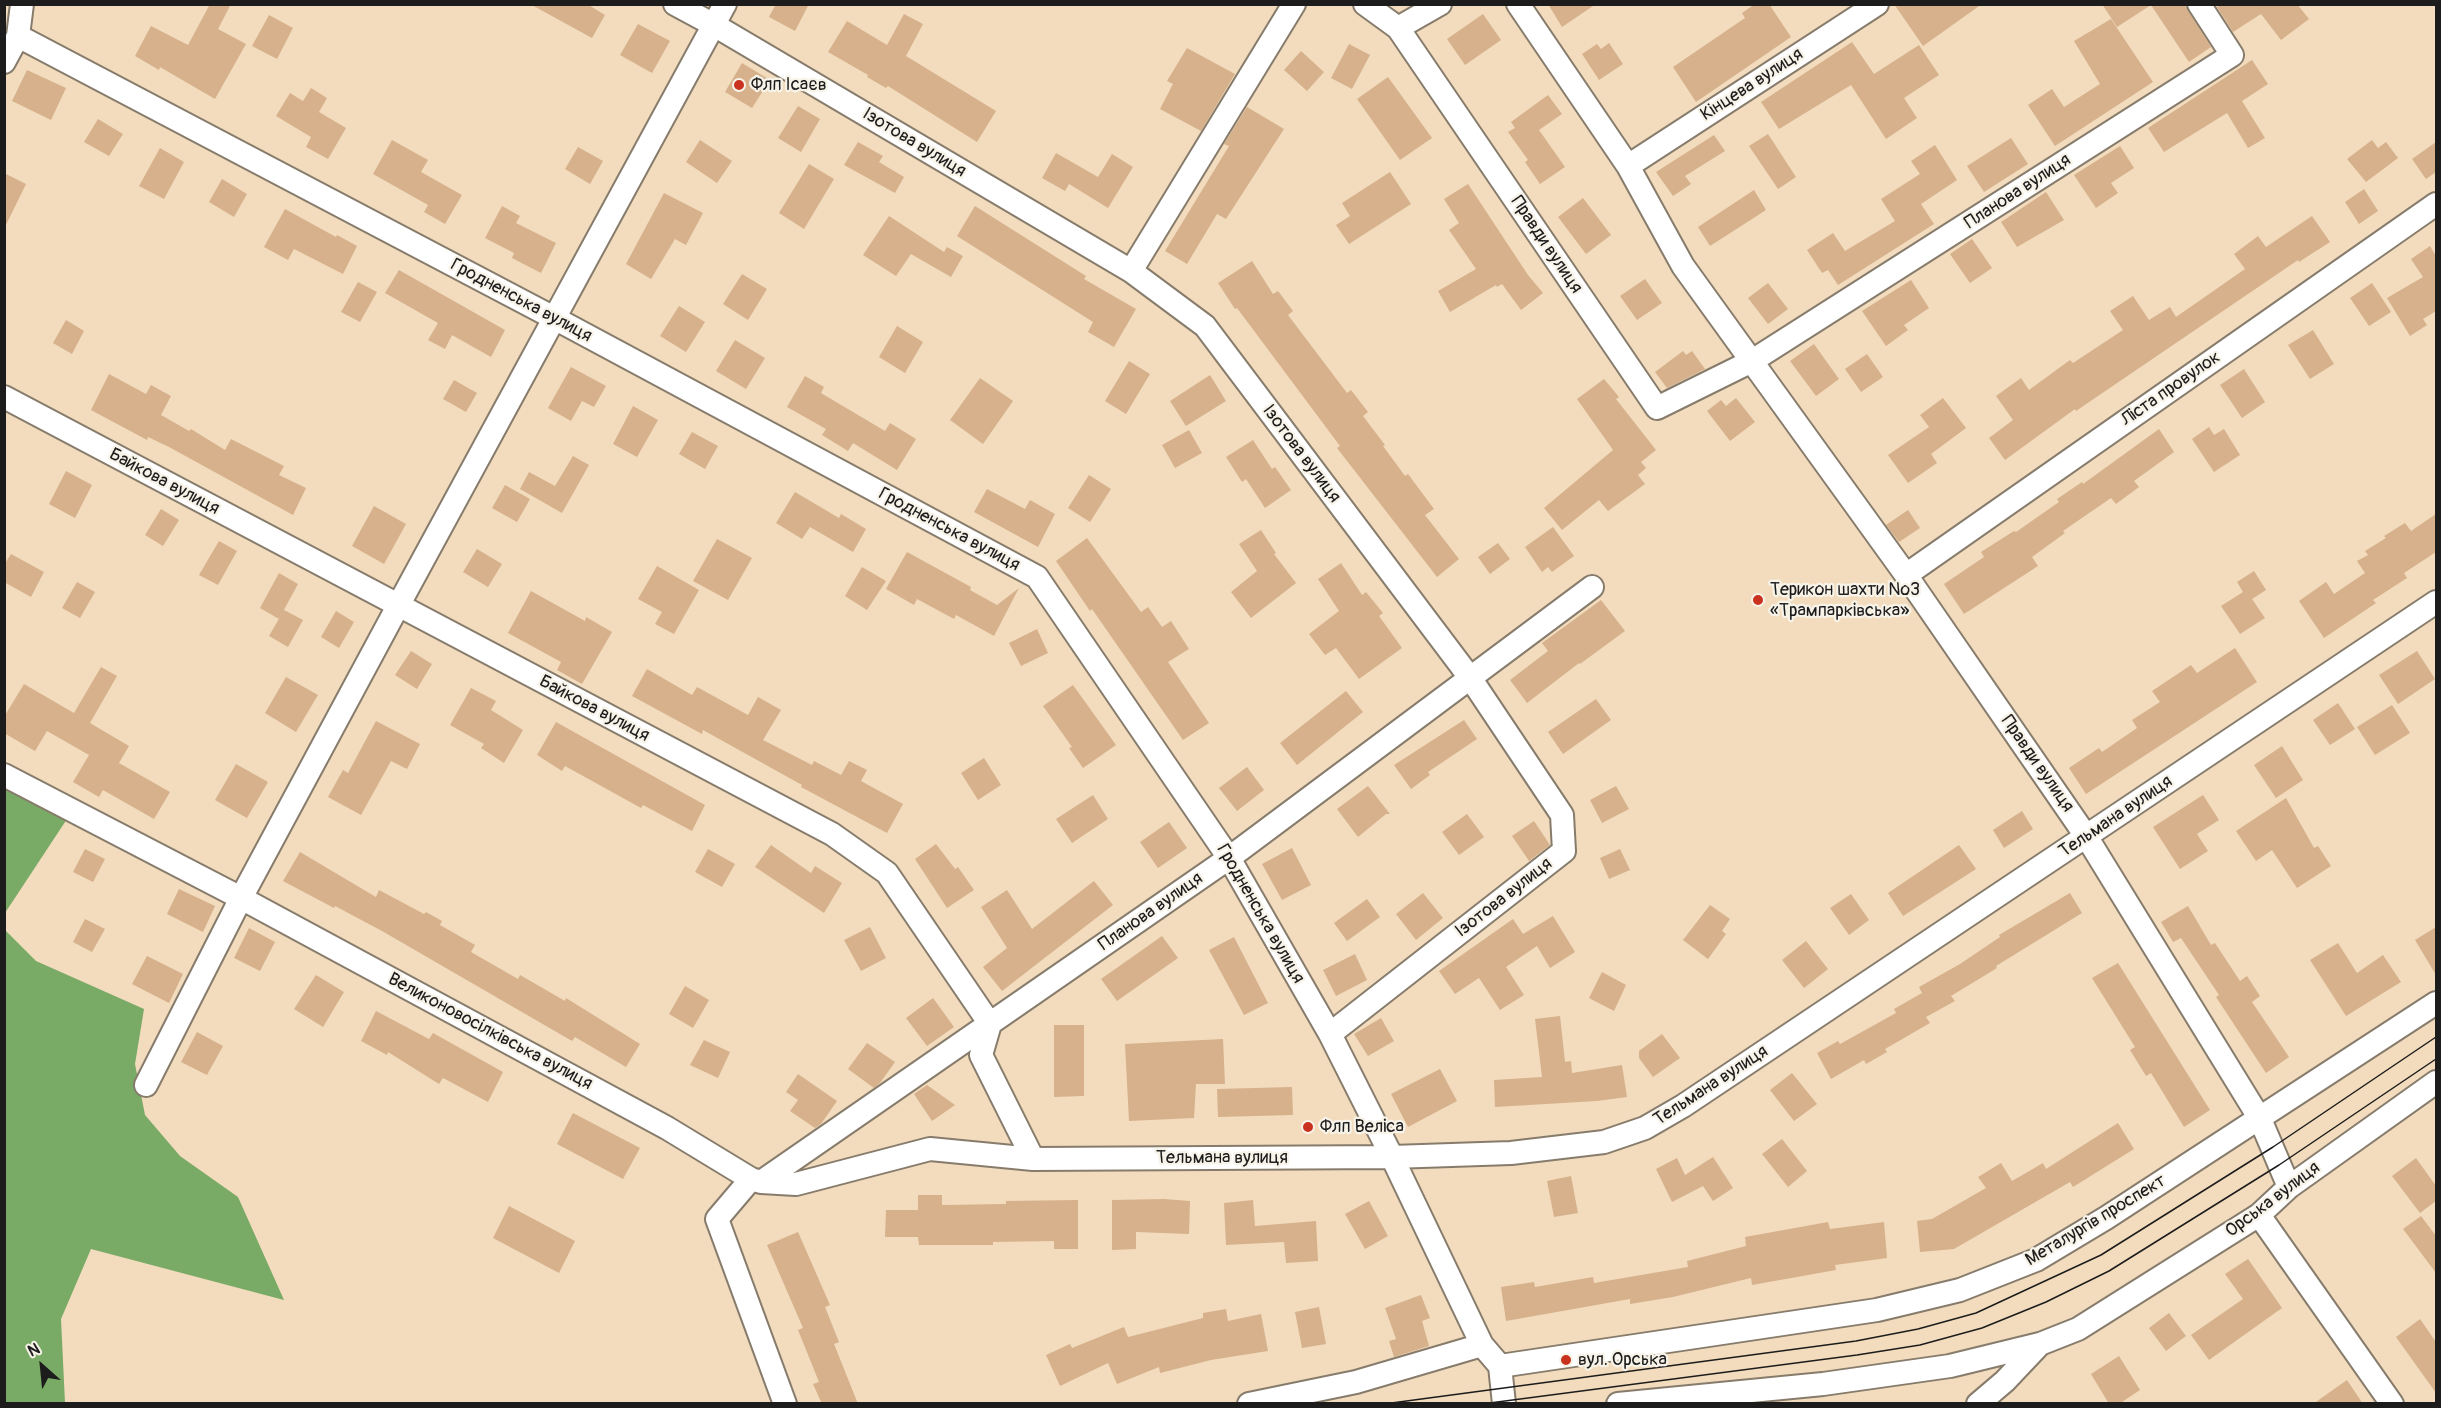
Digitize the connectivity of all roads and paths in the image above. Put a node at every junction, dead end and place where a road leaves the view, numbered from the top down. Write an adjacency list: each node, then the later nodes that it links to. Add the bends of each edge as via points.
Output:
1 (22, 4): 12 (street)
2 (675, 4): 10 (street, Ізотова вулиця)
3 (725, 4): 10 (street)
4 (1294, 4): 16 (street)
5 (1365, 4): 11 (street, Правди вулиця)
6 (1440, 4): 11 (street)
7 (1518, 4): 14 (street, Правди вулиця)
8 (1876, 4): 14 (street, Кінцева вулиця)
9 (2199, 4): 18 (street, Планова вулиця, via 2232,55)
10 (714, 25): 16 (street, Ізотова вулиця); 17 (street)
11 (1398, 28): 18 (street, Правди вулиця, via 1657,408)
12 (18, 36): 13 (street); 17 (street, Гродненська вулиця)
13 (4, 62)
14 (1628, 166): 18 (street, Правди вулиця, via 1683,266)
15 (2436, 204): 20 (street, Ліста провулок)
16 (1131, 271): 24 (street, Ізотова вулиця, via 1205,326)
17 (556, 319): 23 (street); 27 (street, Гродненська вулиця, via 1037,577)
18 (1752, 361): 20 (street, Правди вулиця)
19 (4, 397): 23 (street, Байкова вулиця)
20 (1906, 575): 26 (street, Правди вулиця)
21 (1592, 587): 24 (street, Планова вулиця)
22 (2436, 602): 26 (street, Тельмана вулиця)
23 (398, 606): 28 (street); 30 (street, Байкова вулиця, via 832,834 878,866 887,873)
24 (1471, 679): 27 (street, Планова вулиця); 31 (street, Ізотова вулиця, via 1562,815 1564,851)
25 (4, 775): 28 (street, Великоновосілківська вулиця)
26 (2086, 836): 34 (street, Правди вулиця); 35 (street, Тельмана вулиця, via 1645,1128 1604,1142 1511,1153)
27 (1228, 858): 30 (street, Планова вулиця); 31 (street, Гродненська вулиця)
28 (242, 898): 33 (street); 37 (street, Великоновосілківська вулиця)
29 (2436, 1003): 34 (street, Металургів проспект)
30 (990, 1024): 36 (street, via 981,1056); 37 (street, Планова вулиця)
31 (1329, 1034): 35 (street, Гродненська вулиця)
32 (2436, 1082): 38 (street, Орська вулиця)
33 (146, 1085)
34 (2260, 1119): 38 (street, Правди вулиця); 42 (street, Металургів проспект, via 2036,1260 1960,1290 1876,1310)
35 (1392, 1157): 36 (street, Тельмана вулиця); 41 (street, Гродненська вулиця)
36 (1033, 1159): 37 (street, Тельмана вулиця, via 930,1149 795,1184)
37 (756, 1180): 43 (street, via 717,1219)
38 (2289, 1187): 39 (street, Орська вулиця)
39 (2259, 1215): 40 (street, Орська вулиця, via 2078,1329); 48 (street)
40 (2040, 1344): 46 (street, Орська вулиця, via 1950,1366 1823,1384); 47 (street, Орська вулиця)
41 (1482, 1345): 42 (street, Гродненська вулиця); 44 (street, via 1356,1382)
42 (1500, 1366): 45 (street)
43 (785, 1404)
44 (1249, 1404)
45 (1504, 1404)
46 (1618, 1404)
47 (1978, 1404)
48 (2392, 1404)

